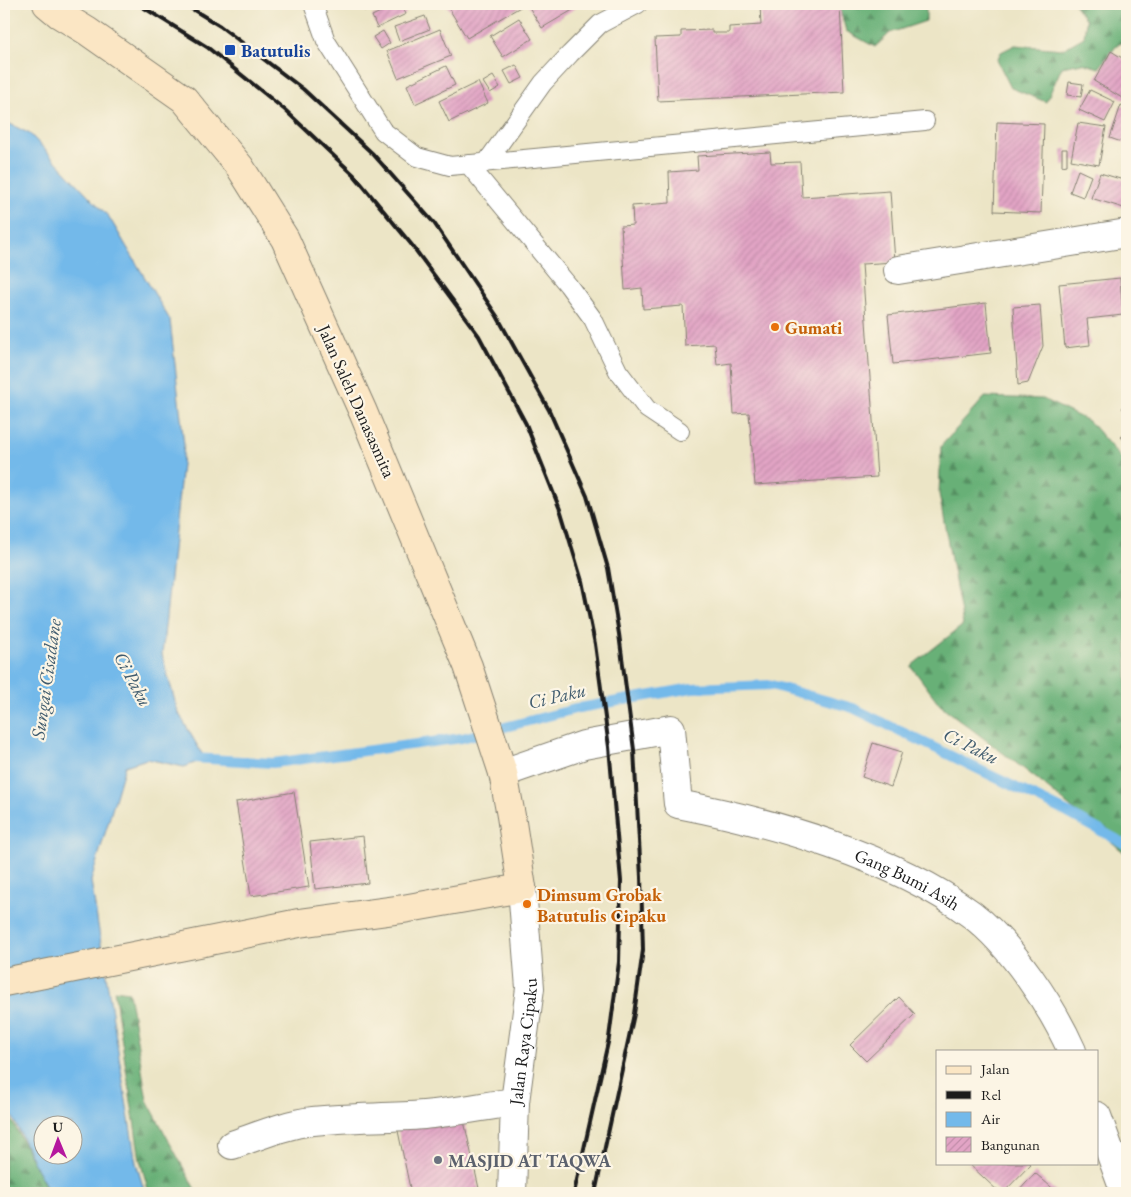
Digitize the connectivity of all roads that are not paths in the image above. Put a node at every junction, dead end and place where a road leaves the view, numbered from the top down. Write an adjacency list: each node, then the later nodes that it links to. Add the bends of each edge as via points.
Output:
1 (47, 4): 10 (main road, Jalan Saleh Danasasmita, via 184,99 240,167 284,239 363,412 468,666)
2 (313, 4): 6 (lane, via 326,41 383,131 417,157 450,166)
3 (638, 4): 5 (lane, via 600,24 570,54 543,83)
4 (925, 121): 5 (lane)
5 (486, 163): 6 (lane)
6 (468, 164): 9 (lane, via 593,319 618,371 647,409)
7 (1127, 233): 8 (street)
8 (898, 270)
9 (680, 431)
10 (502, 773): 11 (main road, Jalan Saleh Danasasmita); 13 (street, Gang Bumi Asih, via 584,745 671,729 678,804 811,838 942,895 972,915 995,936 1050,1010)
11 (522, 888): 12 (main road, via 299,923); 14 (street, Jalan Raya Cipaku, via 530,988)
12 (4, 982)
13 (1071, 1050)
14 (516, 1102): 16 (street, via 425,1115 313,1121); 17 (street, Jalan Raya Cipaku)
15 (1098, 1119): 18 (street)
16 (232, 1145)
17 (512, 1193)
18 (1125, 1193)

